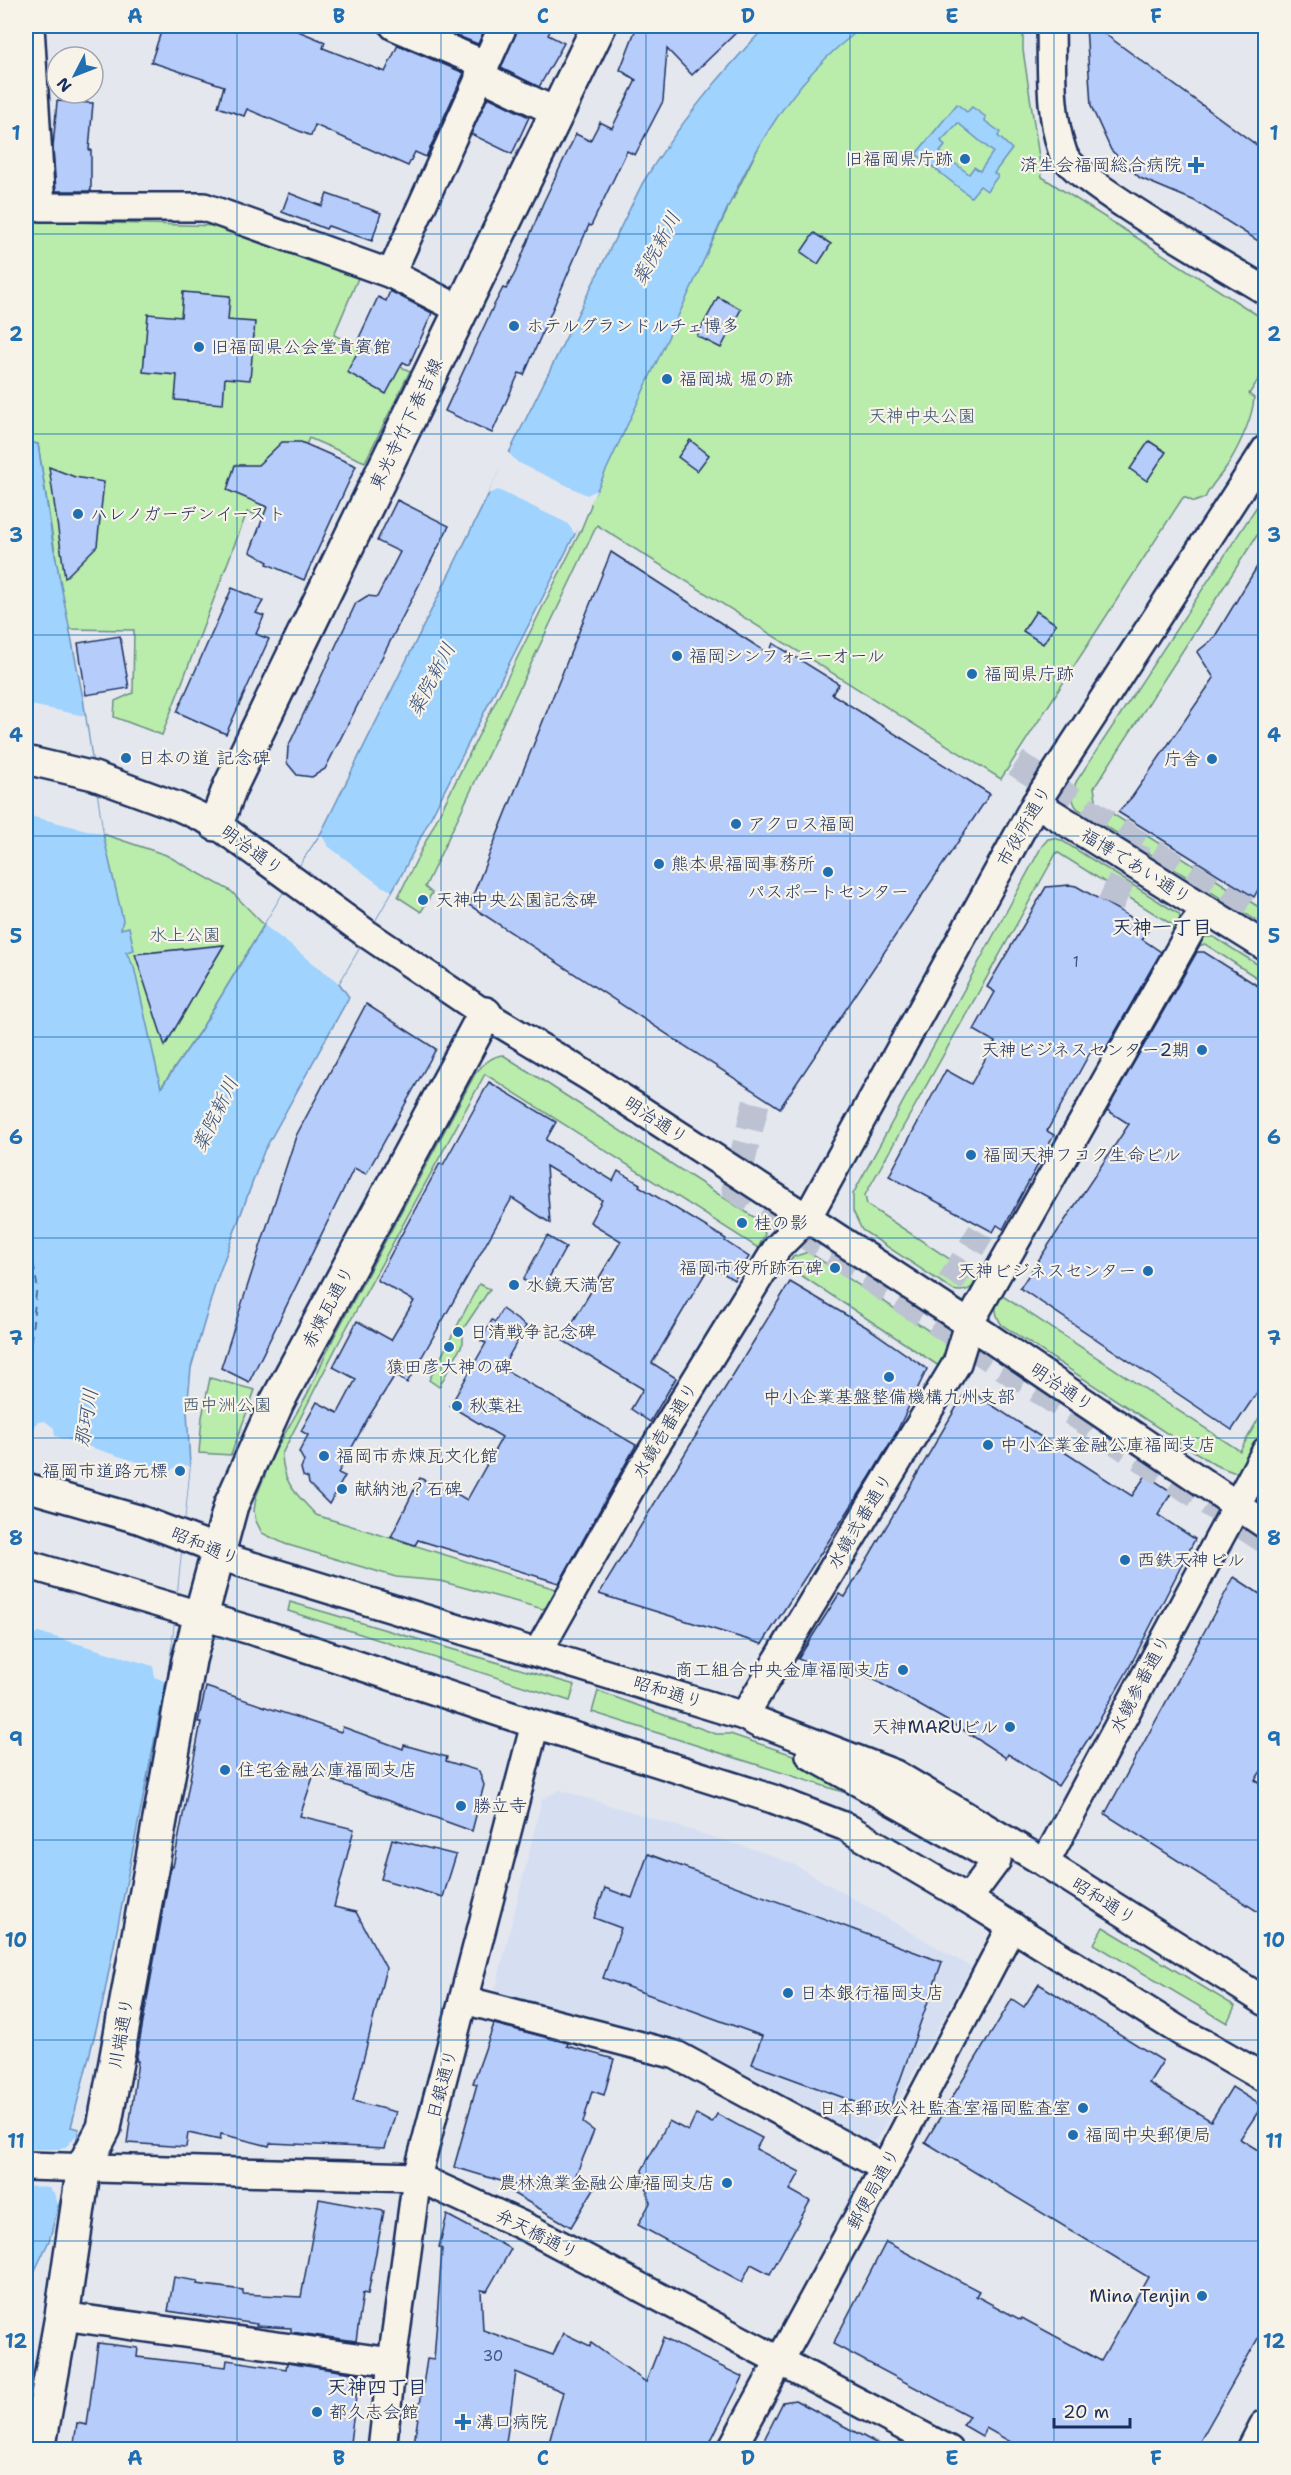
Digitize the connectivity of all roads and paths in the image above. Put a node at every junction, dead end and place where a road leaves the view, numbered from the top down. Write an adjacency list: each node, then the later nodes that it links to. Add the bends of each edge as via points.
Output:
1 (30, 26): 8 (street, via 41,207 204,207)
2 (394, 26): 6 (street)
3 (503, 26): 6 (street)
4 (599, 26): 7 (main road, 東光寺竹下春吉線)
5 (1051, 26): 9 (street, via 1054,112 1063,155 1081,175 1108,194)
6 (481, 69): 7 (street); 8 (street)
7 (556, 112): 10 (main road, 東光寺竹下春吉線)
8 (391, 274): 10 (street)
9 (1266, 291)
10 (461, 310): 14 (main road, 東光寺竹下春吉線)
11 (1266, 449): 13 (street, 市役所通り)
12 (26, 760): 14 (street, 明治通り, via 94,776)
13 (1036, 803): 15 (street, 福博であい通り); 18 (street, 市役所通り)
14 (216, 824): 17 (street, 明治通り)
15 (1206, 910): 16 (street, 福博であい通り); 19 (street, 水鏡弐番通り, via 1192,928)
16 (1266, 947)
17 (485, 1014): 18 (street, 明治通り); 24 (main road, 赤煉瓦通り, via 277,1402 231,1505)
18 (807, 1218): 19 (street, 明治通り); 27 (street, 水鏡壱番通り, via 777,1248 643,1466)
19 (969, 1324): 22 (street, 明治通り); 28 (street, 水鏡弐番通り, via 957,1363)
20 (1266, 1451): 22 (street, 水鏡参番通り)
21 (26, 1487): 24 (street, 昭和通り, via 138,1519 204,1544)
22 (1235, 1505): 23 (street, 明治通り); 30 (street, 水鏡参番通り)
23 (1266, 1525)
24 (216, 1555): 26 (main road, 赤煉瓦通り); 27 (street, 昭和通り)
25 (26, 1564): 26 (street)
26 (188, 1610): 29 (street); 37 (main road, 川端通り, via 189,1660 104,2128)
27 (538, 1652): 28 (street, 昭和通り)
28 (744, 1716): 30 (street, 昭和通り, via 895,1774); 31 (street, via 997,1860)
29 (534, 1724): 31 (street, via 773,1799 846,1827); 33 (street, 日銀通り)
30 (1045, 1863): 34 (street, 昭和通り)
31 (968, 1899): 32 (street)
32 (1012, 1926): 35 (street, via 1183,2033); 38 (street, 郵便局通り)
33 (464, 2000): 38 (street, via 676,2055); 39 (street, 日銀通り)
34 (1266, 2002)
35 (1266, 2079)
36 (26, 2166): 37 (street, 弁天橋通り)
37 (76, 2166): 39 (street, 弁天橋通り); 40 (main road, 川端通り)
38 (885, 2168): 42 (street, 郵便局通り)
39 (417, 2177): 41 (street, 日銀通り); 42 (street, 弁天橋通り, via 532,2230)
40 (62, 2316): 41 (street); 44 (main road, 川端通り)
41 (392, 2362): 45 (street, 日銀通り)
42 (779, 2362): 46 (street, 郵便局通り); 47 (street, 弁天橋通り)
43 (1266, 2427): 48 (main road)
44 (38, 2450)
45 (382, 2450)
46 (731, 2450)
47 (949, 2450)
48 (1254, 2450)

